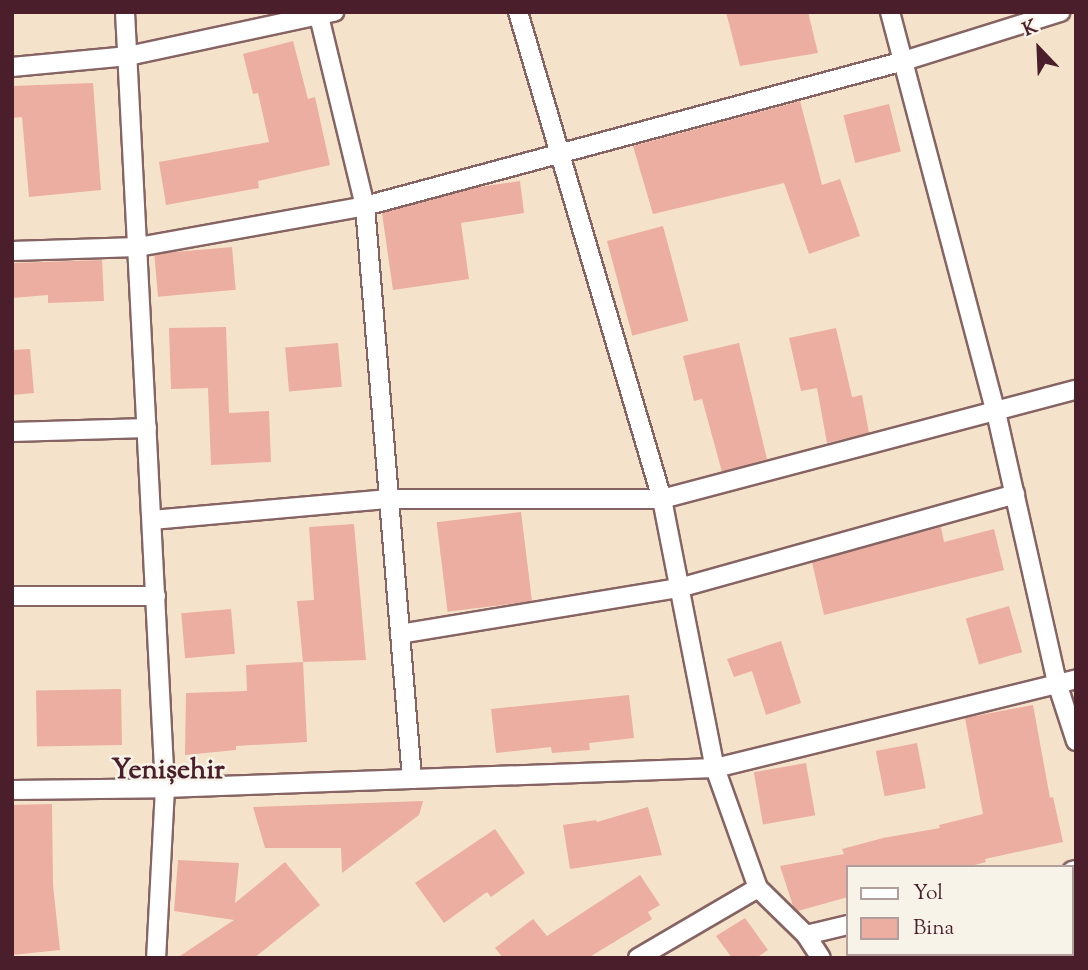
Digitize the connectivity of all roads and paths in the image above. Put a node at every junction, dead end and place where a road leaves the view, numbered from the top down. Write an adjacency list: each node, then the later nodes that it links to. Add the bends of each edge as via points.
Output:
1 (125, 12): 6 (street)
2 (518, 12): 9 (street)
3 (890, 12): 7 (street)
4 (1060, 12): 7 (street)
5 (323, 13): 6 (street); 10 (street)
6 (128, 56): 8 (street); 11 (street)
7 (904, 61): 9 (street); 14 (street)
8 (12, 67)
9 (561, 155): 10 (street); 19 (street)
10 (365, 206): 11 (street); 18 (street)
11 (138, 247): 12 (street); 15 (street)
12 (12, 251)
13 (1076, 390): 14 (street)
14 (996, 412): 17 (street); 19 (street)
15 (147, 428): 16 (street); 20 (street)
16 (12, 432)
17 (1015, 494): 21 (street); 26 (street)
18 (389, 499): 19 (street); 20 (street); 24 (street)
19 (662, 499): 21 (street)
20 (152, 520): 23 (street)
21 (679, 588): 24 (street); 28 (street)
22 (12, 596): 23 (street)
23 (156, 596): 30 (street)
24 (400, 634): 29 (street)
25 (1076, 679): 26 (street)
26 (1057, 683): 27 (street); 28 (street)
27 (1076, 741)
28 (715, 768): 29 (street); 32 (street)
29 (412, 779): 30 (street)
30 (165, 788): 31 (street); 35 (street)
31 (12, 790)
32 (758, 888): 34 (street); 36 (street)
33 (846, 926): 34 (street)
34 (806, 936): 37 (street)
35 (156, 958)
36 (639, 958)
37 (821, 958)

